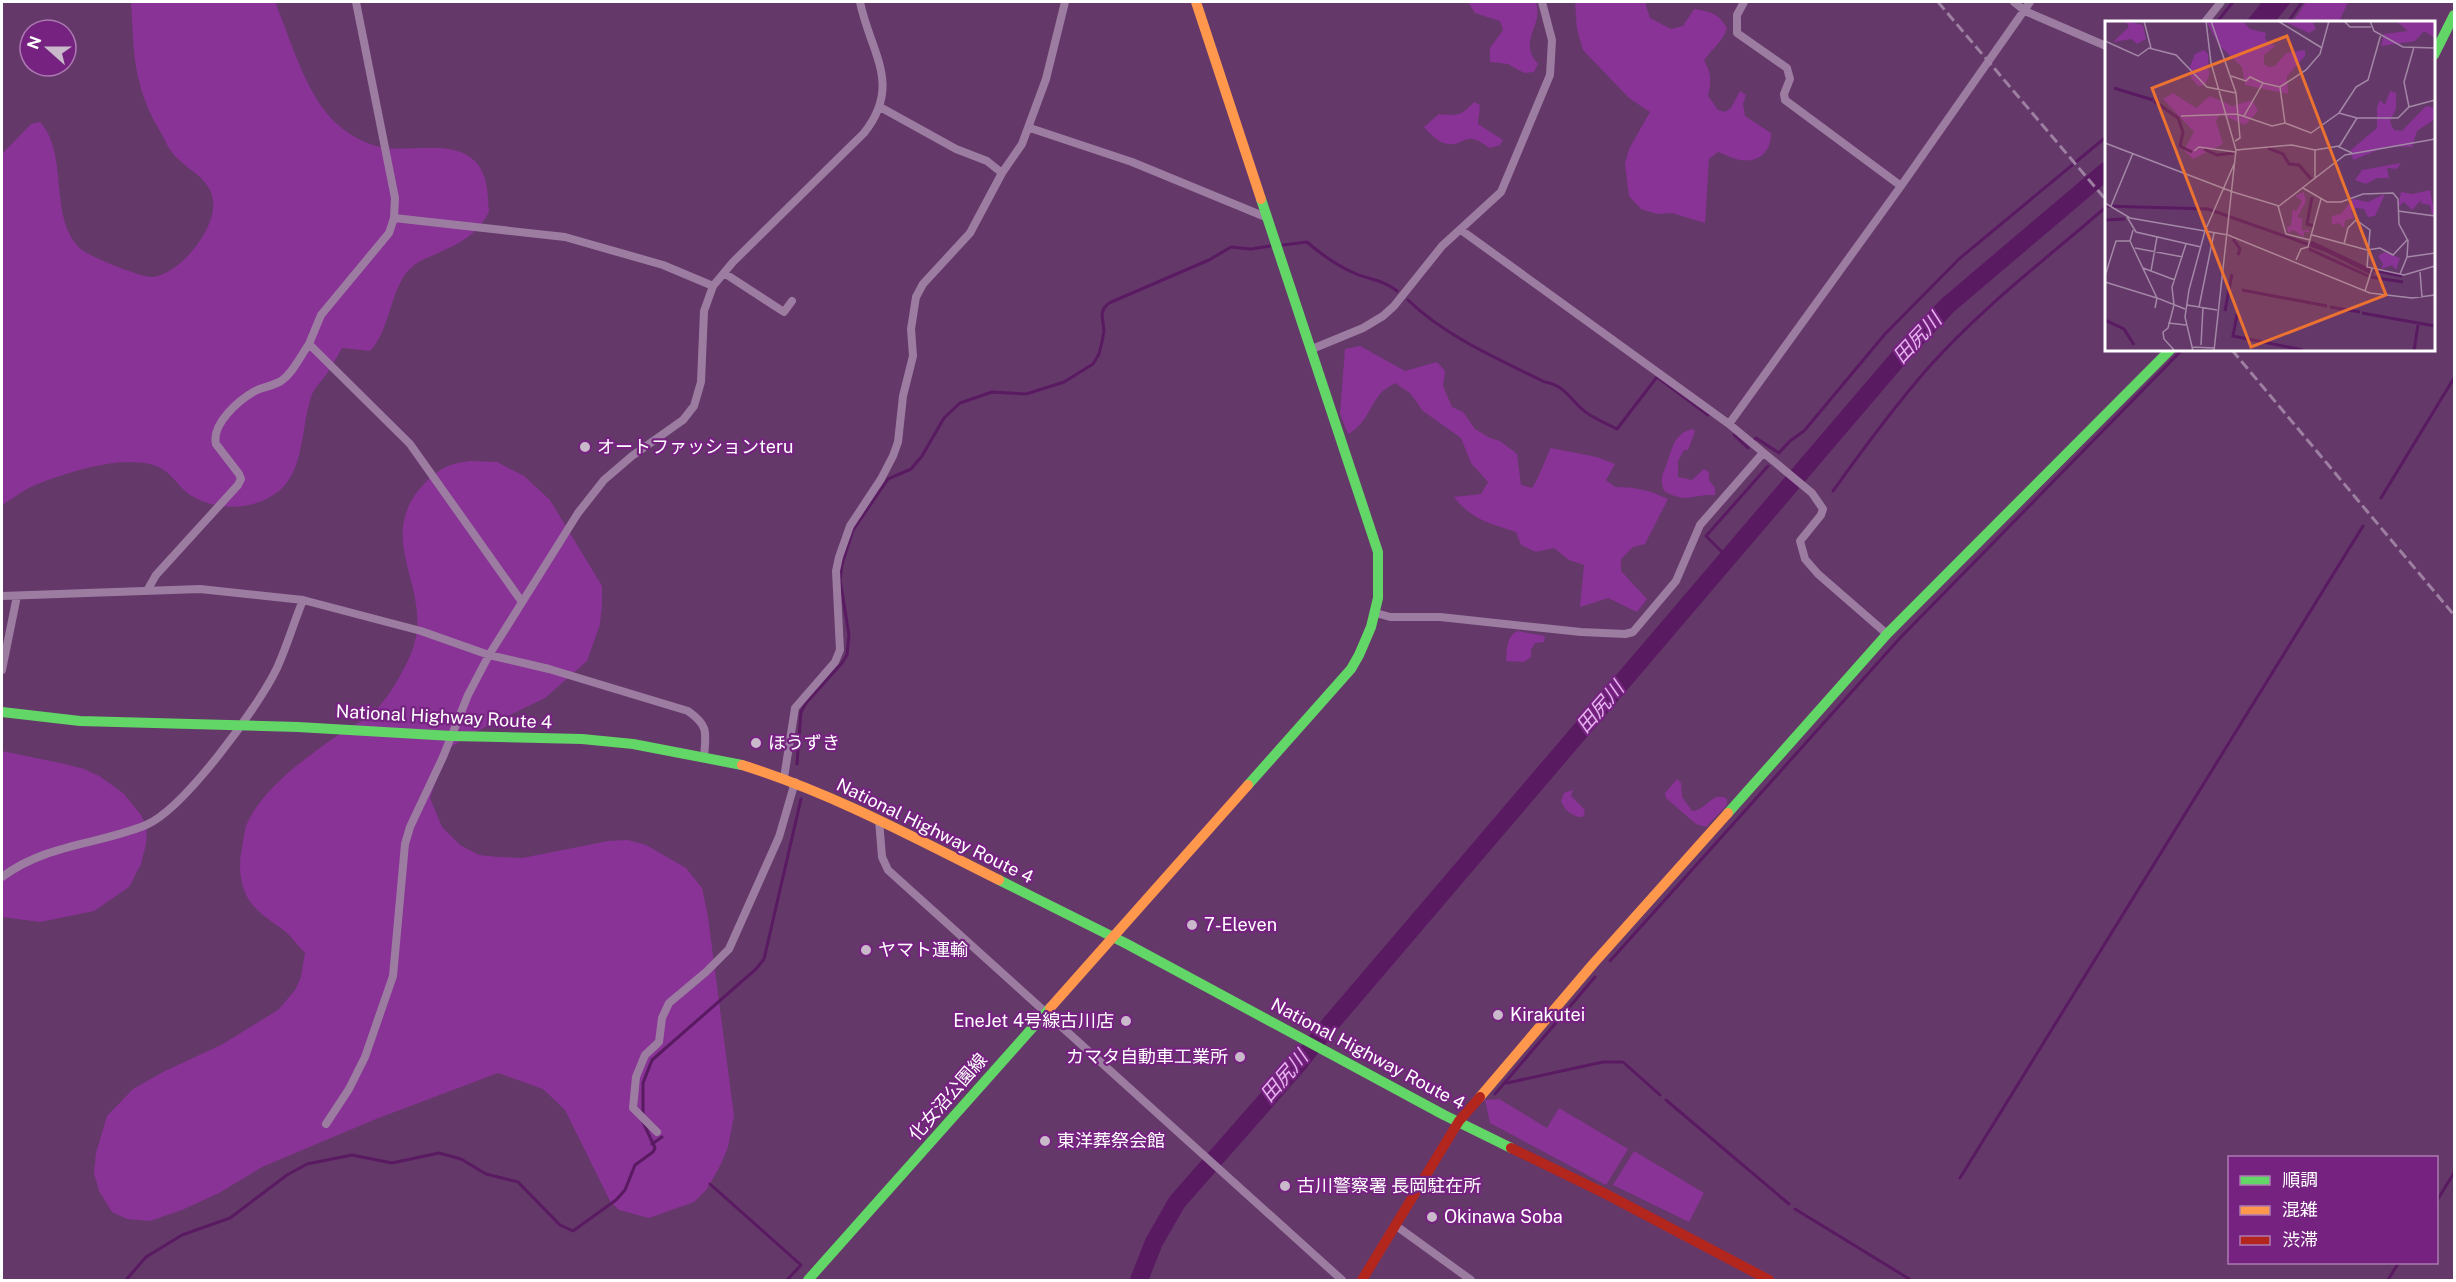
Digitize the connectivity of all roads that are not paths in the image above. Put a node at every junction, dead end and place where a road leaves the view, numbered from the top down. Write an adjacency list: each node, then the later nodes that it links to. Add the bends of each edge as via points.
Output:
1 (356, 2): 19 (street, via 395,198)
2 (860, 2): 15 (street, via 880,64)
3 (1065, 2): 16 (street)
4 (1196, 2): 20 (main road, 化女沼公園線)
5 (1542, 2): 21 (street, via 1552,39 1550,75 1501,192)
6 (1744, 2): 18 (street, via 1737,15 1737,33 1787,68 1791,78 1785,100)
7 (2014, 2): 10 (street)
8 (2030, 2): 10 (street)
9 (2221, 2): 12 (street)
10 (2025, 11): 13 (street); 18 (street)
11 (2454, 15): 14 (main road)
12 (2206, 21)
13 (2105, 46)
14 (2435, 51)
15 (880, 107): 17 (street, via 956,149 987,161); 22 (street, via 864,133)
16 (1030, 128): 17 (street); 20 (street, via 1132,162)
17 (1002, 173): 43 (street, via 970,233 923,284 916,297 911,328 913,356 898,441 893,456 850,526 839,556 836,571 840,650 835,662 795,708)
18 (1902, 186): 28 (street)
19 (394, 218): 23 (street, via 565,237 663,266); 25 (street, via 389,233 321,315)
20 (1268, 218): 26 (main road, 化女沼公園線)
21 (1461, 230): 26 (street, via 1442,246 1383,316); 28 (street)
22 (724, 273): 23 (street); 24 (street, via 784,312)
23 (713, 286): 34 (street, via 704,312 701,382 694,406 683,420 604,480 578,513)
24 (792, 301)
25 (309, 344): 30 (street, via 281,381 234,406 217,429 216,444 241,479); 34 (street, via 410,444)
26 (1312, 349): 35 (main road, 化女沼公園線, via 1378,552 1381,576)
27 (2169, 351): 36 (main road)
28 (1730, 424): 29 (street)
29 (1763, 453): 35 (street, via 1700,525 1676,581 1633,632 1581,632); 36 (street, via 1812,493 1823,509 1800,541 1805,559)
30 (148, 589): 32 (street); 33 (street, via 200,589)
31 (2, 596): 32 (street)
32 (17, 596): 38 (street)
33 (303, 600): 37 (street, via 421,631); 40 (street, via 276,670)
34 (522, 602): 37 (street)
35 (1376, 613): 47 (main road, 化女沼公園線, via 1371,633 1351,669)
36 (1887, 634): 49 (main road, via 1593,963)
37 (489, 655): 41 (street); 42 (street, via 688,711 702,721 706,730)
38 (2, 670)
39 (2, 712): 40 (main road, National Highway Route 4, via 80,720)
40 (241, 725): 41 (main road, National Highway Route 4); 46 (street, via 164,815 110,837 37,855)
41 (452, 736): 42 (main road, National Highway Route 4, via 582,739); 50 (street, via 405,844 393,976 365,1057)
42 (704, 757): 43 (main road, National Highway Route 4)
43 (784, 778): 44 (main road, National Highway Route 4)
44 (795, 782): 45 (main road, National Highway Route 4); 51 (street, via 779,837 729,949 669,1003 662,1017 659,1042 645,1055 636,1077 633,1108)
45 (879, 820): 47 (main road, National Highway Route 4); 48 (street, via 882,857 888,870)
46 (2, 877)
47 (1115, 938): 48 (main road, 化女沼公園線); 49 (main road, National Highway Route 4)
48 (1046, 1012): 53 (main road, 化女沼公園線); 54 (street)
49 (1459, 1121): 52 (main road); 57 (main road, National Highway Route 4)
50 (326, 1124)
51 (657, 1132)
52 (1395, 1225): 55 (main road); 56 (street)
53 (808, 1281)
54 (1342, 1281)
55 (1362, 1281)
56 (1471, 1281)
57 (1769, 1281)

